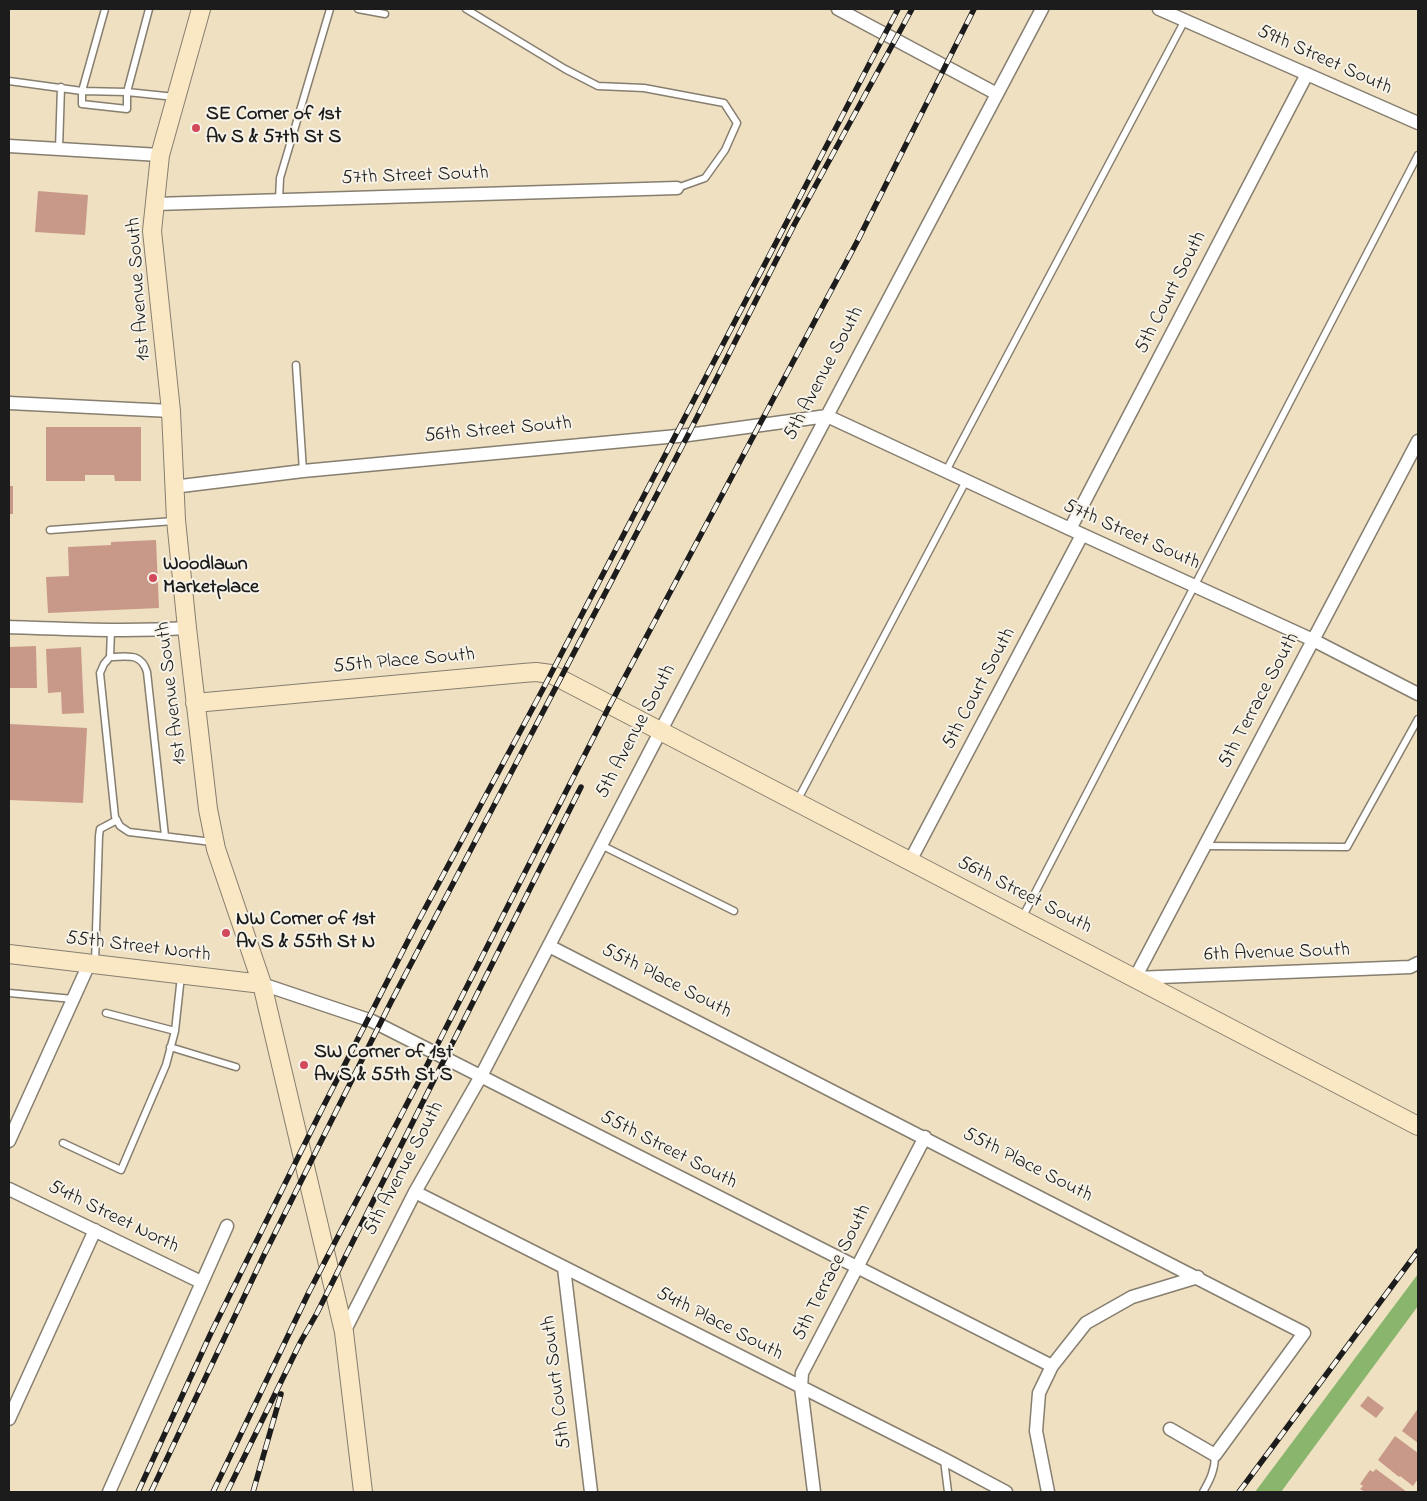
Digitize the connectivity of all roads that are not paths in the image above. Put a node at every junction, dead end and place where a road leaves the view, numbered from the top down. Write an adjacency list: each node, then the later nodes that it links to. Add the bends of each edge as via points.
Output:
1 (105, 9): 15 (lane)
2 (150, 9): 16 (lane)
3 (330, 9): 25 (lane, via 280,178)
4 (358, 9): 10 (lane)
5 (466, 9): 24 (lane, via 598,86 644,88 724,103 737,123 725,150 705,178)
6 (838, 9): 17 (street)
7 (1042, 9): 17 (street, 5th Avenue South)
8 (1160, 9): 11 (street, 59th Street South)
9 (199, 10): 18 (street, 1st Avenue South)
10 (384, 14)
11 (1185, 20): 12 (street, 59th Street South); 33 (lane)
12 (1307, 74): 19 (street, 59th Street South); 37 (street, 5th Court South)
13 (9, 81): 14 (lane)
14 (61, 88): 15 (lane); 21 (lane)
15 (82, 91): 16 (lane); 16 (lane, via 82,104 127,109)
16 (127, 92): 18 (lane)
17 (997, 94): 30 (street, 5th Avenue South)
18 (176, 98): 22 (street, 1st Avenue South)
19 (1418, 124)
20 (9, 146): 21 (street)
21 (59, 149): 22 (street)
22 (160, 155): 26 (street, 1st Avenue South)
23 (1418, 155): 40 (lane)
24 (677, 188): 25 (street, 57th Street South)
25 (279, 200): 26 (street, 57th Street South)
26 (155, 204): 29 (street, 1st Avenue South, via 152,231)
27 (296, 364): 32 (lane)
28 (9, 403): 29 (street)
29 (171, 411): 35 (street, 1st Avenue South)
30 (827, 416): 32 (street, 56th Street South, via 688,435); 33 (street, 57th Street South); 50 (street, 5th Avenue South)
31 (1418, 441): 44 (street, 5th Terrace South)
32 (303, 471): 35 (street, 56th Street South)
33 (946, 472): 34 (street, 57th Street South)
34 (966, 481): 37 (street, 57th Street South); 51 (lane)
35 (174, 487): 36 (street, 1st Avenue South)
36 (176, 520): 38 (lane); 42 (street, 1st Avenue South)
37 (1070, 529): 39 (street, 57th Street South)
38 (50, 530)
39 (1082, 535): 40 (street, 57th Street South); 57 (street, 5th Court South)
40 (1194, 586): 44 (street, 57th Street South); 59 (lane)
41 (9, 627): 43 (street)
42 (187, 628): 43 (street); 47 (street, 1st Avenue South)
43 (111, 630): 45 (lane)
44 (1313, 640): 46 (street, 57th Street South); 56 (street, 5th Terrace South)
45 (110, 657): 52 (lane, via 100,673); 53 (lane, via 137,657 147,672)
46 (1418, 694)
47 (195, 703): 48 (street, 55th Place South, via 536,672 551,674); 54 (street, 1st Avenue South)
48 (610, 705): 50 (street, 56th Street South)
49 (1418, 719): 56 (lane, via 1347,847)
50 (660, 732): 51 (street, 56th Street South); 55 (street, 5th Avenue South)
51 (796, 802): 57 (street, 56th Street South)
52 (116, 820): 53 (lane, via 129,832); 63 (lane, via 100,829 98,836)
53 (165, 836): 54 (lane)
54 (214, 842): 66 (street, 1st Avenue South)
55 (601, 845): 58 (lane); 60 (street, 5th Avenue South)
56 (1205, 846): 65 (street, 5th Terrace South)
57 (910, 861): 59 (street, 56th Street South)
58 (734, 911)
59 (1022, 919): 65 (street, 56th Street South)
60 (549, 946): 73 (street, 5th Avenue South); 75 (street, 55th Place South)
61 (9, 954): 63 (street, 55th Street North)
62 (1418, 963): 65 (street, 6th Avenue South, via 1410,968)
63 (92, 964): 64 (street, 55th Street North); 68 (street)
64 (181, 975): 66 (street, 55th Street North); 70 (lane)
65 (1135, 978): 74 (street, 56th Street South)
66 (262, 984): 73 (street, 55th Street South, via 372,1021); 86 (street, 1st Avenue South)
67 (9, 993): 68 (lane)
68 (73, 999): 76 (street)
69 (106, 1013): 70 (lane)
70 (174, 1031): 71 (lane)
71 (170, 1048): 72 (lane); 77 (lane, via 166,1065 121,1170)
72 (236, 1067)
73 (481, 1076): 79 (street, 5th Avenue South); 83 (street, 55th Street South)
74 (1418, 1126)
75 (925, 1137): 83 (street, 5th Terrace South); 84 (street, 55th Place South)
76 (9, 1141)
77 (63, 1143)
78 (9, 1189): 81 (street, 54th Street North)
79 (415, 1192): 82 (street, 54th Place South); 86 (street, 5th Avenue South)
80 (227, 1226): 85 (street)
81 (95, 1230): 85 (street, 54th Street North); 89 (street)
82 (564, 1268): 88 (street, 54th Place South); 95 (street, 5th Court South)
83 (857, 1268): 87 (street, 55th Street South); 88 (street, 5th Terrace South, via 802,1373)
84 (1198, 1278): 87 (street, via 1132,1297 1086,1324); 91 (street, 55th Place South, via 1304,1333)
85 (201, 1282): 93 (street)
86 (344, 1332): 94 (street)
87 (1052, 1366): 99 (street, via 1039,1393 1036,1431)
88 (801, 1387): 92 (street, 54th Place South); 96 (street, 5th Terrace South)
89 (9, 1419)
90 (1170, 1429): 91 (street)
91 (1215, 1455): 100 (lane, via 1212,1477)
92 (944, 1459): 97 (lane); 98 (street, 54th Place South)
93 (109, 1492)
94 (363, 1492)
95 (590, 1492)
96 (814, 1492)
97 (948, 1492)
98 (1006, 1492)
99 (1048, 1492)
100 (1203, 1492)

